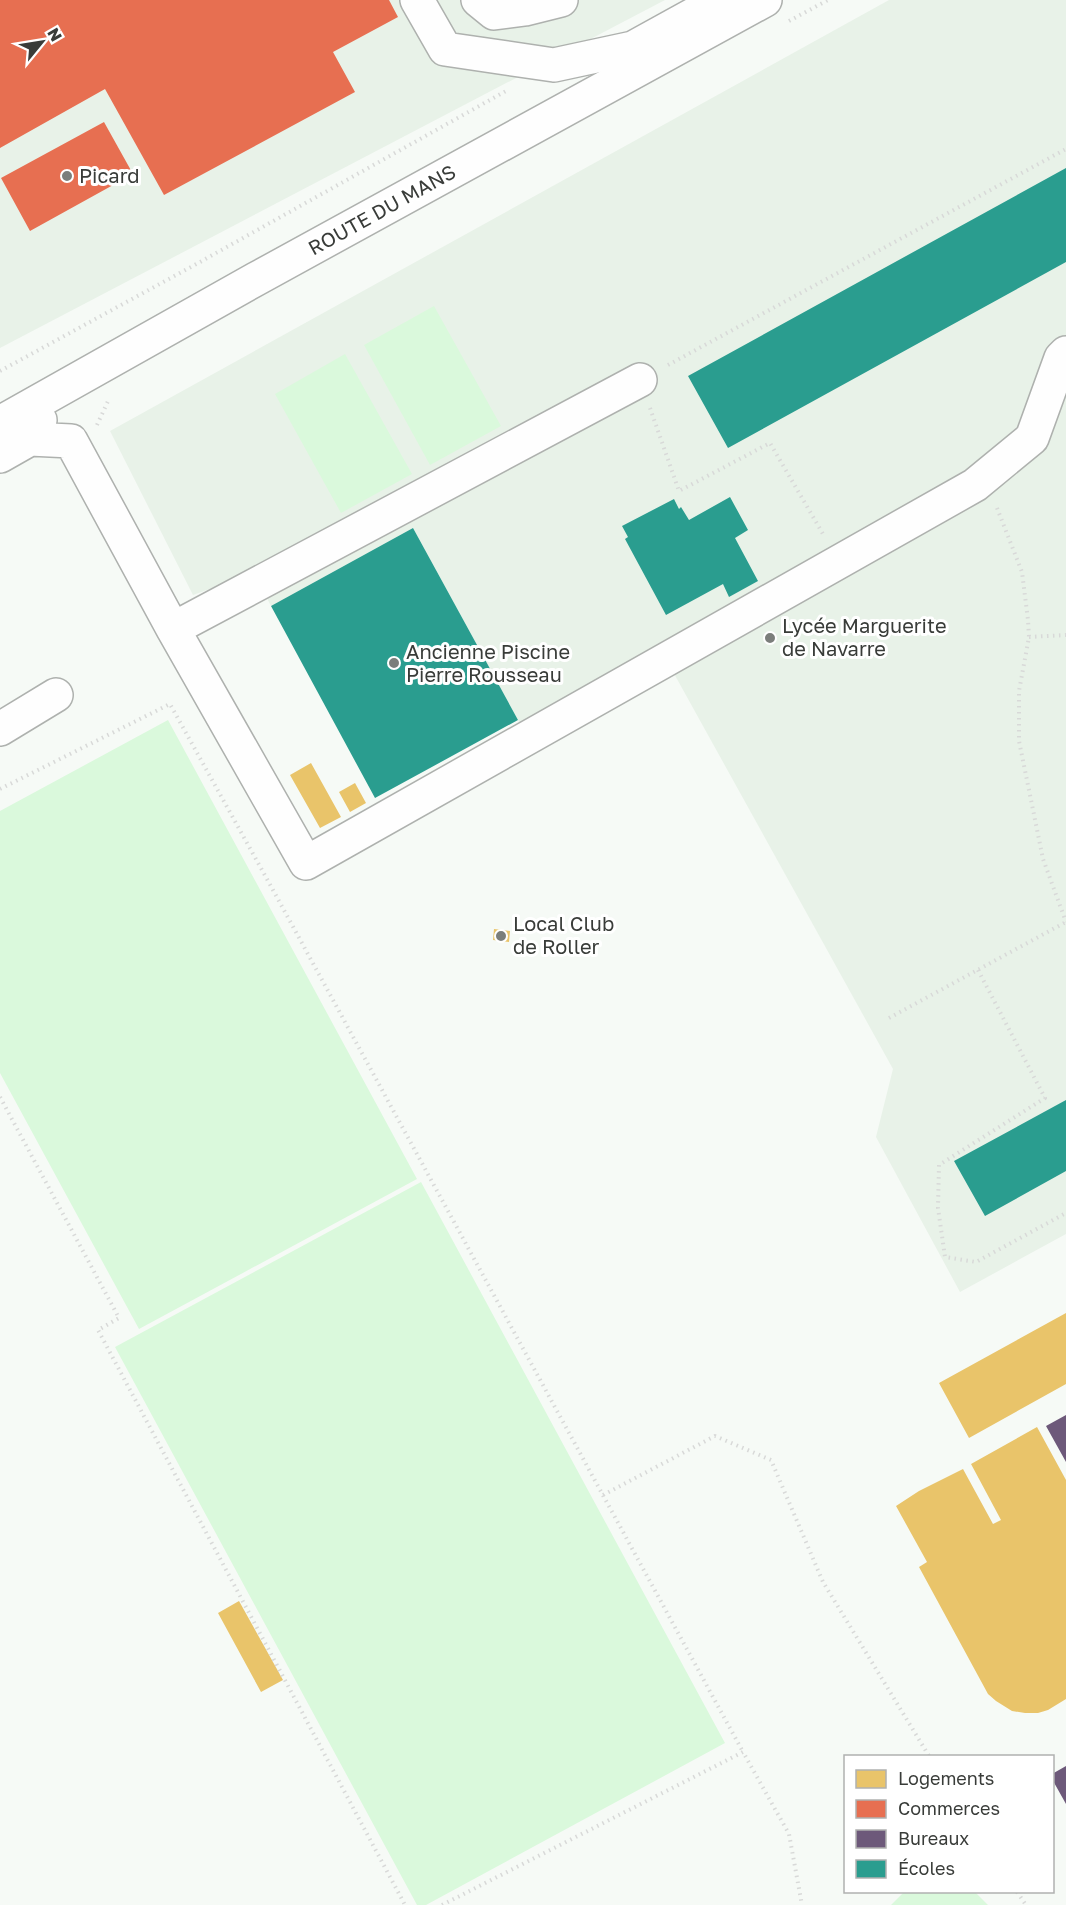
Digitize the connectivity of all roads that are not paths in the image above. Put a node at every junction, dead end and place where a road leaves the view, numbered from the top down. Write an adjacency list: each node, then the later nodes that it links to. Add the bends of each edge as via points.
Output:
1 (417, 0): 4 (main road, via 445,49 554,65 633,48)
2 (478, 0): 3 (main road, via 494,13)
3 (561, 0)
4 (720, 0)
5 (765, 0): 8 (main road, ROUTE DU MANS)
6 (1066, 353): 12 (main road, via 1032,438 975,485 306,863)
7 (640, 380): 12 (main road)
8 (57, 392): 9 (main road, ROUTE DU MANS); 10 (main road)
9 (0, 423)
10 (30, 439): 11 (main road); 12 (main road, via 71,441)
11 (0, 456)
12 (173, 629)
13 (56, 695): 14 (main road)
14 (0, 729)

